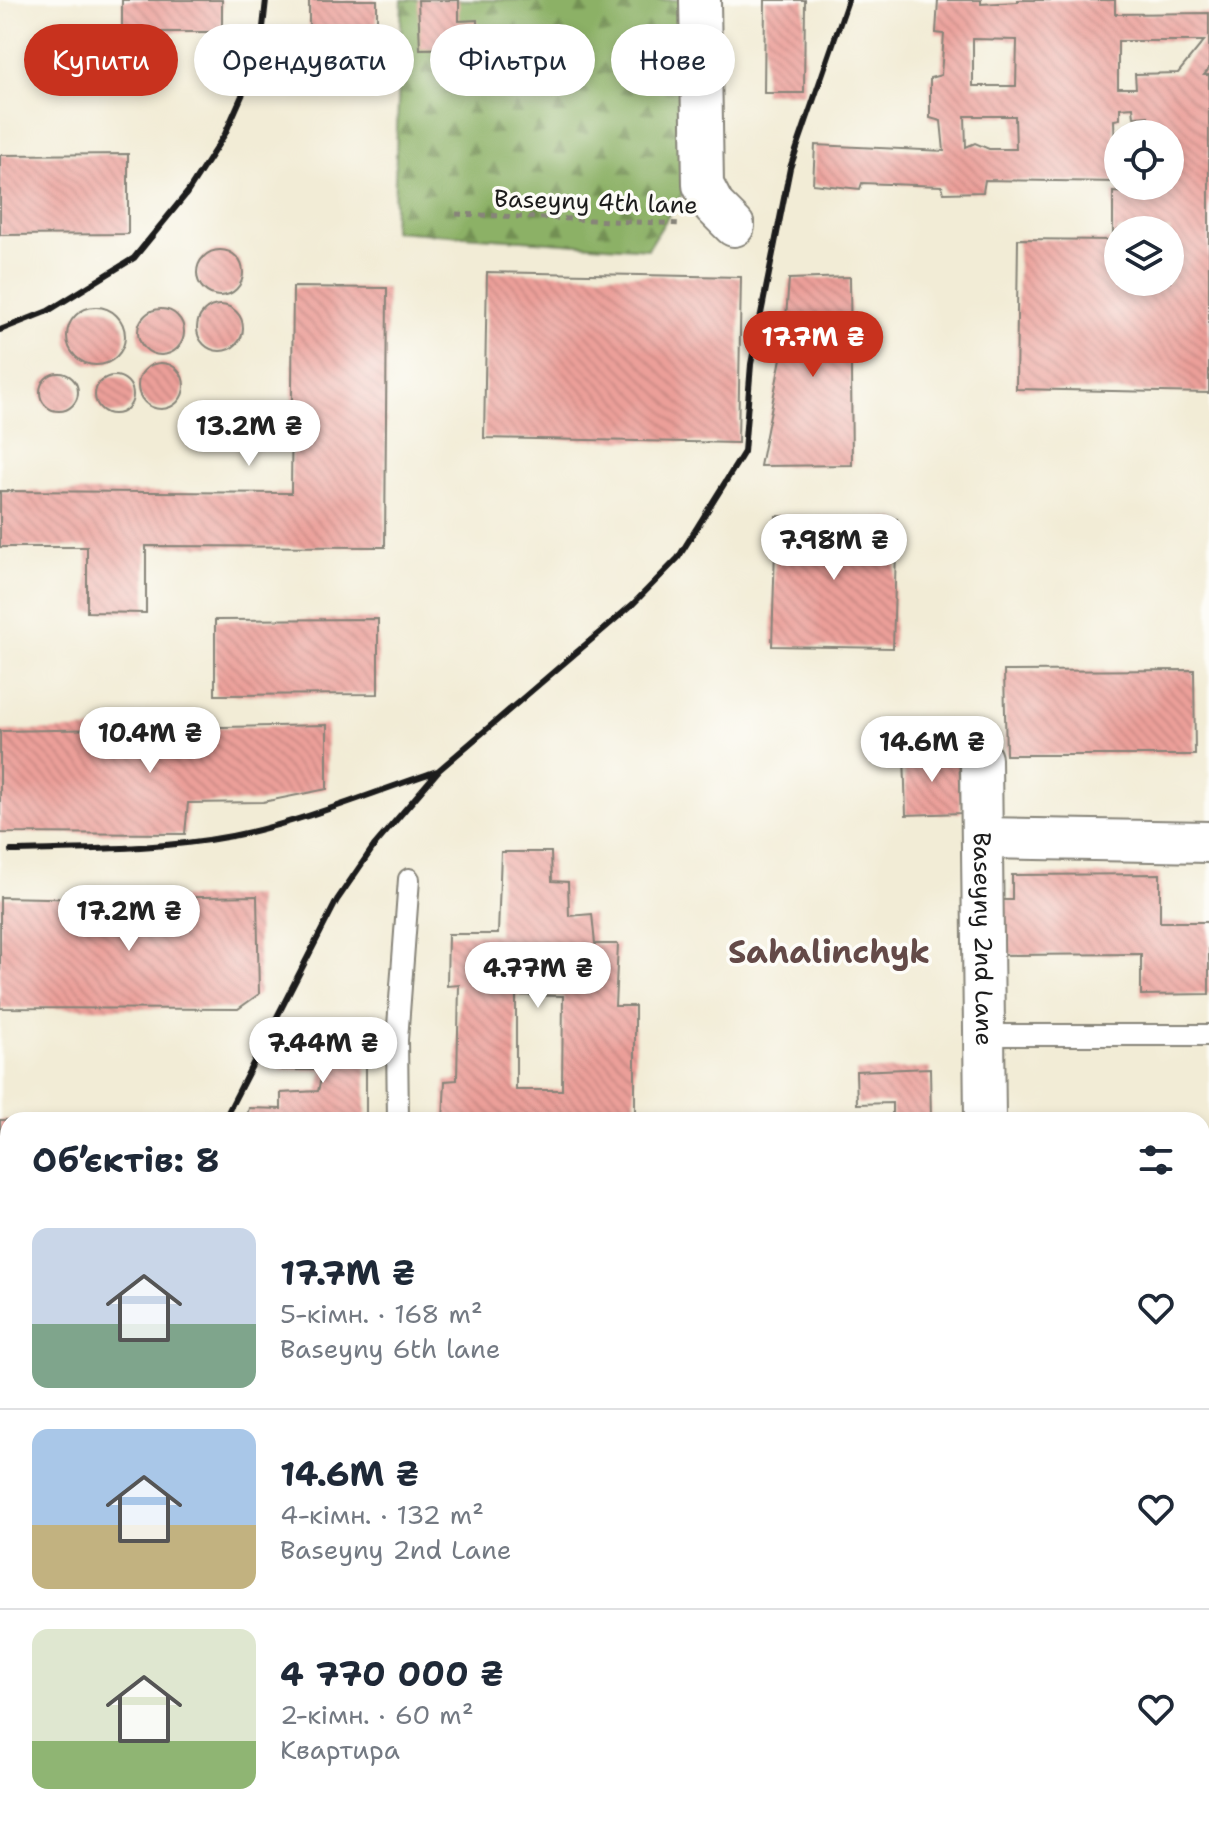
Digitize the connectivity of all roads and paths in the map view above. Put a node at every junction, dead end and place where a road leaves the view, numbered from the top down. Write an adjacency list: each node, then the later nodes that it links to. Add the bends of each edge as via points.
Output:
1 (700, 0): 3 (street, via 703,185)
2 (456, 214): 3 (path, Baseyny 4th lane)
3 (734, 226)
4 (981, 759): 5 (street, Baseyny 2nd Lane)
5 (982, 838): 6 (street); 8 (street, Baseyny 2nd Lane)
6 (1209, 842)
7 (409, 879): 10 (lane, via 397,1040)
8 (984, 1035): 9 (lane); 11 (street, Baseyny 2nd Lane)
9 (1209, 1035)
10 (398, 1112)
11 (985, 1112)

